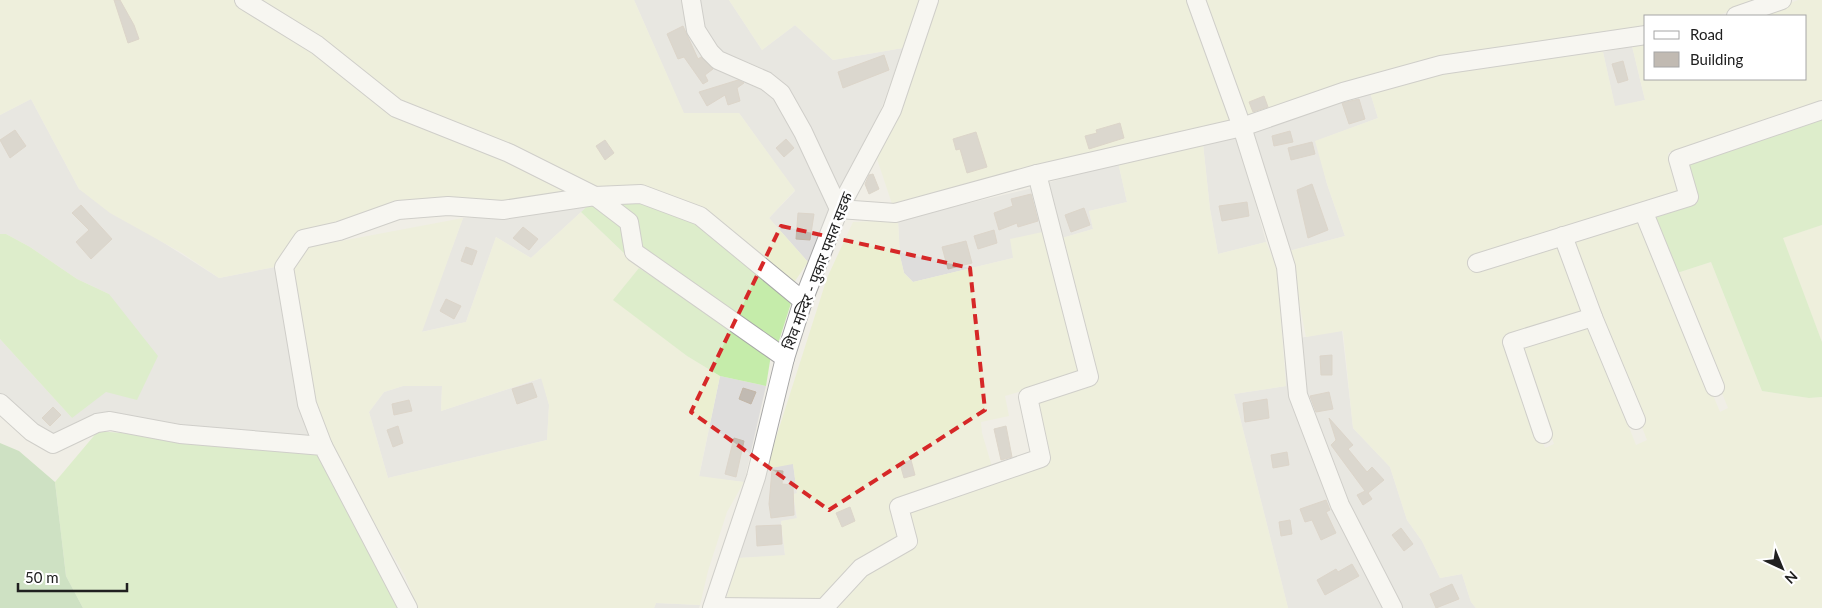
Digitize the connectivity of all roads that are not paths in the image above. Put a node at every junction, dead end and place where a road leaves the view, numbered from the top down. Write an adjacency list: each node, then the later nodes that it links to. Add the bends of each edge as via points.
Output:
1 (244, 0): 11 (street, via 317,45 396,108 509,152)
2 (691, 0): 12 (street, via 696,30 710,52 718,60 766,81 781,93)
3 (929, 0): 12 (street, शिव मन्दिर - पुकार पसल सडक, via 892,110)
4 (1196, 0): 9 (street)
5 (1782, 0): 6 (street)
6 (1739, 15)
7 (1644, 35): 9 (street, via 1440,65 1343,92)
8 (1822, 110): 13 (street, via 1678,159 1689,197)
9 (1242, 127): 10 (street); 27 (street, via 1286,267 1298,395 1340,506)
10 (1037, 174): 12 (street, via 895,213); 26 (street, via 1089,377 1028,397 1041,458 899,507 908,541 861,568)
11 (595, 196): 16 (street, via 640,194 700,216); 18 (street, via 629,222 634,252); 23 (street, via 503,210 448,206 398,210 304,239 284,267 307,404)
12 (839, 209): 16 (street, शिव मन्दिर - पुकार पसल सडक)
13 (1644, 213): 14 (street); 19 (street)
14 (1563, 236): 15 (street); 17 (street)
15 (1477, 263)
16 (804, 301): 18 (street, शिव मन्दिर - पुकार पसल सडक)
17 (1593, 317): 21 (street); 22 (street, via 1512,342)
18 (785, 358): 24 (street, शिव मन्दिर - पुकार पसल सडक, via 756,477)
19 (1715, 387)
20 (0, 403): 23 (street, via 32,432 53,444 97,423 110,421 180,434)
21 (1636, 420)
22 (1543, 434)
23 (323, 446): 25 (street)
24 (713, 607): 26 (street)
25 (408, 608)
26 (824, 608)
27 (1393, 608)

